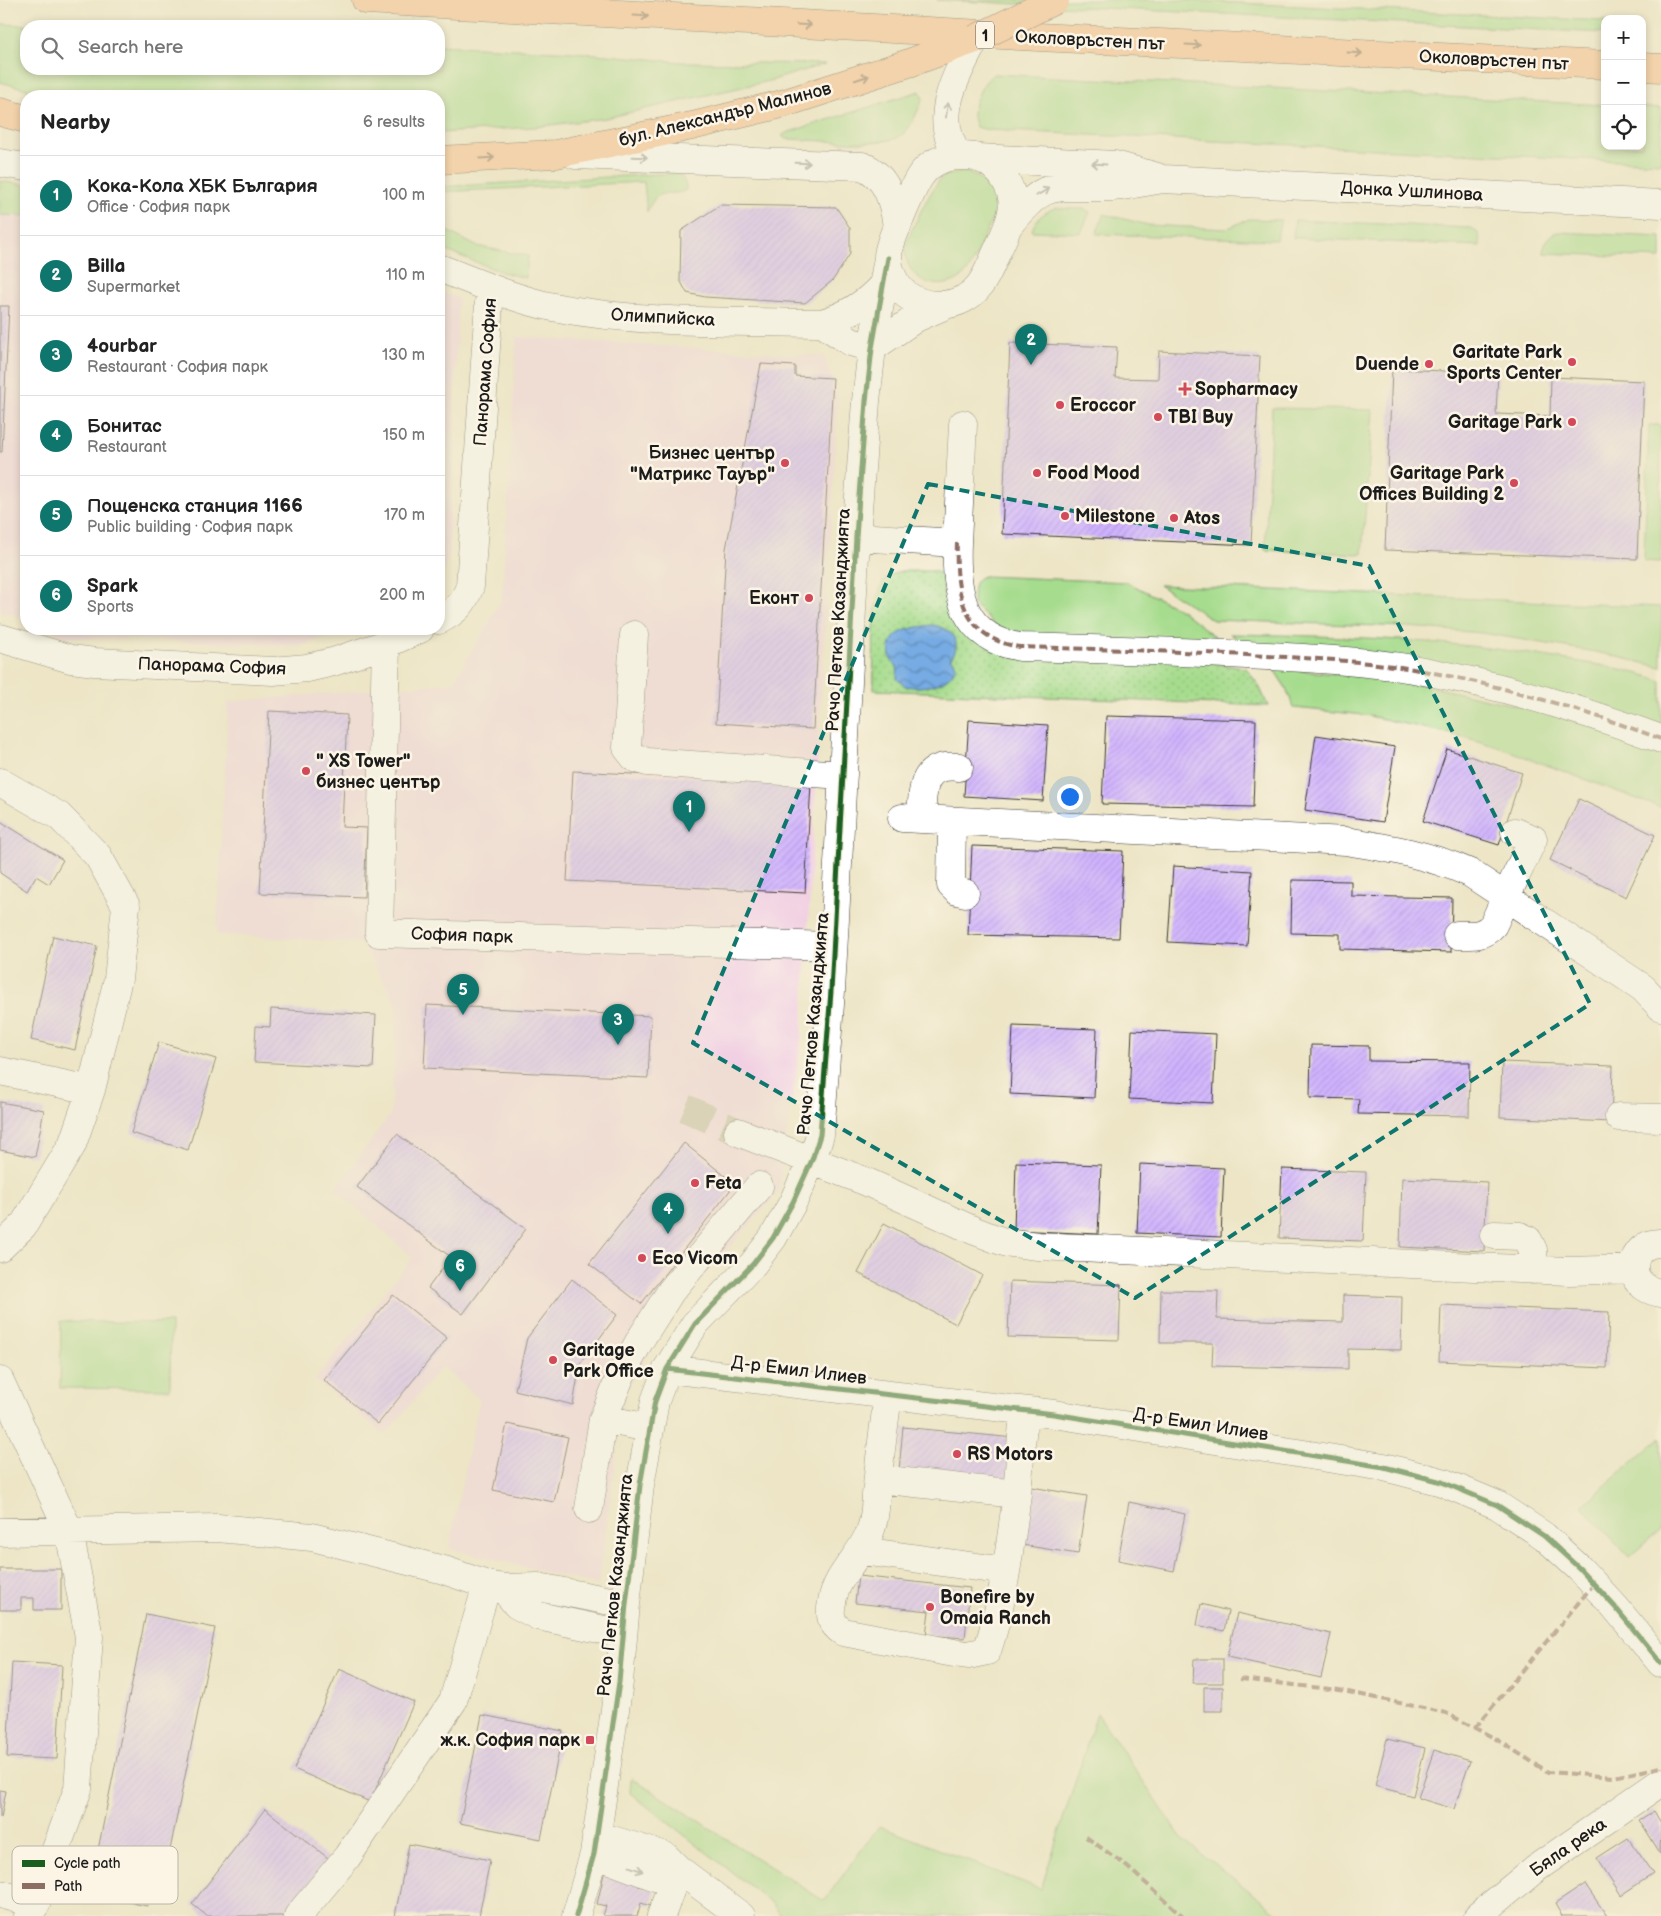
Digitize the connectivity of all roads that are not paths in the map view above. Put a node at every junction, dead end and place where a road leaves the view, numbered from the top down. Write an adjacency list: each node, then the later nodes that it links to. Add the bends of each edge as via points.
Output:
1 (366, 0): 4 (main road, Околовръстен път / 1, one-way to 4)
2 (1055, 0): 3 (main road, бул. Александър Малинов, bridge)
3 (975, 39): 9 (main road, бул. Александър Малинов, one-way to 3, via 782,104); 10 (street, one-way to 3, via 952,146 947,134 946,108 955,78)
4 (1601, 65)
5 (1646, 67): 6 (main road)
6 (1661, 68)
7 (0, 112): 8 (main road)
8 (20, 117)
9 (556, 154): 11 (main road, бул. Александър Малинов, one-way to 9); 17 (street, one-way to 17, via 862,166 875,173 884,184)
10 (968, 157): 14 (street, Донка Ушлинова, one-way to 10, via 1115,165); 16 (street, via 997,168 1009,186 1013,203); 17 (street, via 944,158 920,176)
11 (445, 160)
12 (0, 162): 13 (street)
13 (20, 166)
14 (1163, 179): 15 (street, Донка Ушлинова); 16 (street, Донка Ушлинова, one-way to 14, via 1031,199 1053,187 1114,187)
15 (1661, 204)
16 (1008, 226): 22 (street, via 981,284 968,296)
17 (897, 227): 18 (street)
18 (888, 258): 20 (street, Рачо Петков Казанджията); 22 (street, via 894,280 912,298 933,305)
19 (445, 270): 21 (street, Олимпийска)
20 (882, 286): 23 (street, Олимпийска, via 852,311); 24 (street, Рачо Петков Казанджията)
21 (490, 288): 23 (street, Олимпийска, via 551,306 635,318); 28 (street, Панорама София, via 470,586 458,609)
22 (946, 304): 24 (street, via 916,318)
23 (822, 323): 24 (street, via 850,342)
24 (872, 348): 26 (street, Рачо Петков Казанджията)
25 (963, 424): 27 (street)
26 (856, 537): 27 (street); 35 (street, Рачо Петков Казанджията)
27 (957, 543): 33 (street, via 960,599 978,626 990,638 1004,645 1314,658 1382,665 1471,681 1615,722)
28 (445, 617)
29 (406, 635): 32 (street, Панорама София)
30 (634, 635): 35 (street, via 627,748 635,758 647,762)
31 (0, 638): 32 (street, Панорама София, via 71,659 94,662 273,671 307,668)
32 (386, 644): 42 (street, София парк, via 379,933)
33 (1661, 739)
34 (959, 767): 37 (street, via 941,767 930,774 911,819)
35 (843, 775): 42 (street, Рачо Петков Казанджията)
36 (0, 782): 45 (street, via 59,816 98,856 126,906 118,979)
37 (952, 821): 39 (street, via 951,885); 40 (street, via 1346,841 1414,852 1444,861)
38 (1533, 838): 40 (street)
39 (965, 893)
40 (1507, 897): 41 (street, via 1488,931); 43 (street, via 1643,988)
41 (1457, 934)
42 (833, 946): 49 (street, Рачо Петков Казанджията, via 820,1135)
43 (1661, 1007)
44 (0, 1071): 45 (street)
45 (91, 1090): 53 (street, via 72,1145 23,1226)
46 (1620, 1117): 47 (street)
47 (1661, 1118)
48 (738, 1132): 49 (street)
49 (812, 1160): 55 (street, via 1004,1242); 57 (street, Рачо Петков Казанджията, via 773,1238 753,1264 695,1324)
50 (759, 1186): 61 (street, via 671,1290 628,1361)
51 (1494, 1235): 55 (street, via 1520,1236 1528,1240)
52 (1661, 1243): 54 (street, via 1648,1245 1640,1251)
53 (0, 1248)
54 (1634, 1269): 55 (street); 56 (street, via 1643,1287)
55 (1533, 1270)
56 (1661, 1293)
57 (667, 1368): 59 (street, Д-р Емил Илиев); 62 (street, Рачо Петков Казанджията)
58 (0, 1381): 66 (street)
59 (888, 1394): 60 (street, Д-р Емил Илиев); 63 (street)
60 (1024, 1411): 64 (street); 73 (street, Д-р Емил Илиев, via 1384,1467 1442,1482 1497,1505 1544,1536 1580,1568)
61 (603, 1419): 62 (street); 65 (street)
62 (649, 1428): 71 (street, Рачо Петков Казанджията)
63 (878, 1479): 64 (street); 68 (street, via 872,1527)
64 (1017, 1494): 69 (street)
65 (589, 1509)
66 (69, 1531): 67 (street); 70 (street, via 218,1528 312,1537 444,1570); 76 (street, via 88,1637 78,1788)
67 (0, 1532)
68 (862, 1551): 69 (street); 69 (street, via 840,1578 832,1602 834,1626 843,1632 968,1656 987,1651 997,1622)
69 (1006, 1572)
70 (495, 1587): 71 (street, via 538,1587); 72 (street, via 517,1605 538,1616); 82 (street, via 454,1701 347,1857)
71 (626, 1604): 72 (street, Рачо Петков Казанджията)
72 (623, 1634): 75 (street, Рачо Петков Казанджията)
73 (1661, 1663)
74 (1661, 1782): 86 (street, Бяла река, via 1535,1869)
75 (595, 1844): 77 (street, via 658,1878); 83 (street, Рачо Петков Казанджията)
76 (56, 1846)
77 (678, 1869): 84 (street); 85 (street)
78 (0, 1894): 79 (street)
79 (12, 1900)
80 (20, 1904): 81 (street)
81 (32, 1910)
82 (298, 1916)
83 (576, 1916)
84 (661, 1916)
85 (741, 1916)
86 (1478, 1916)

